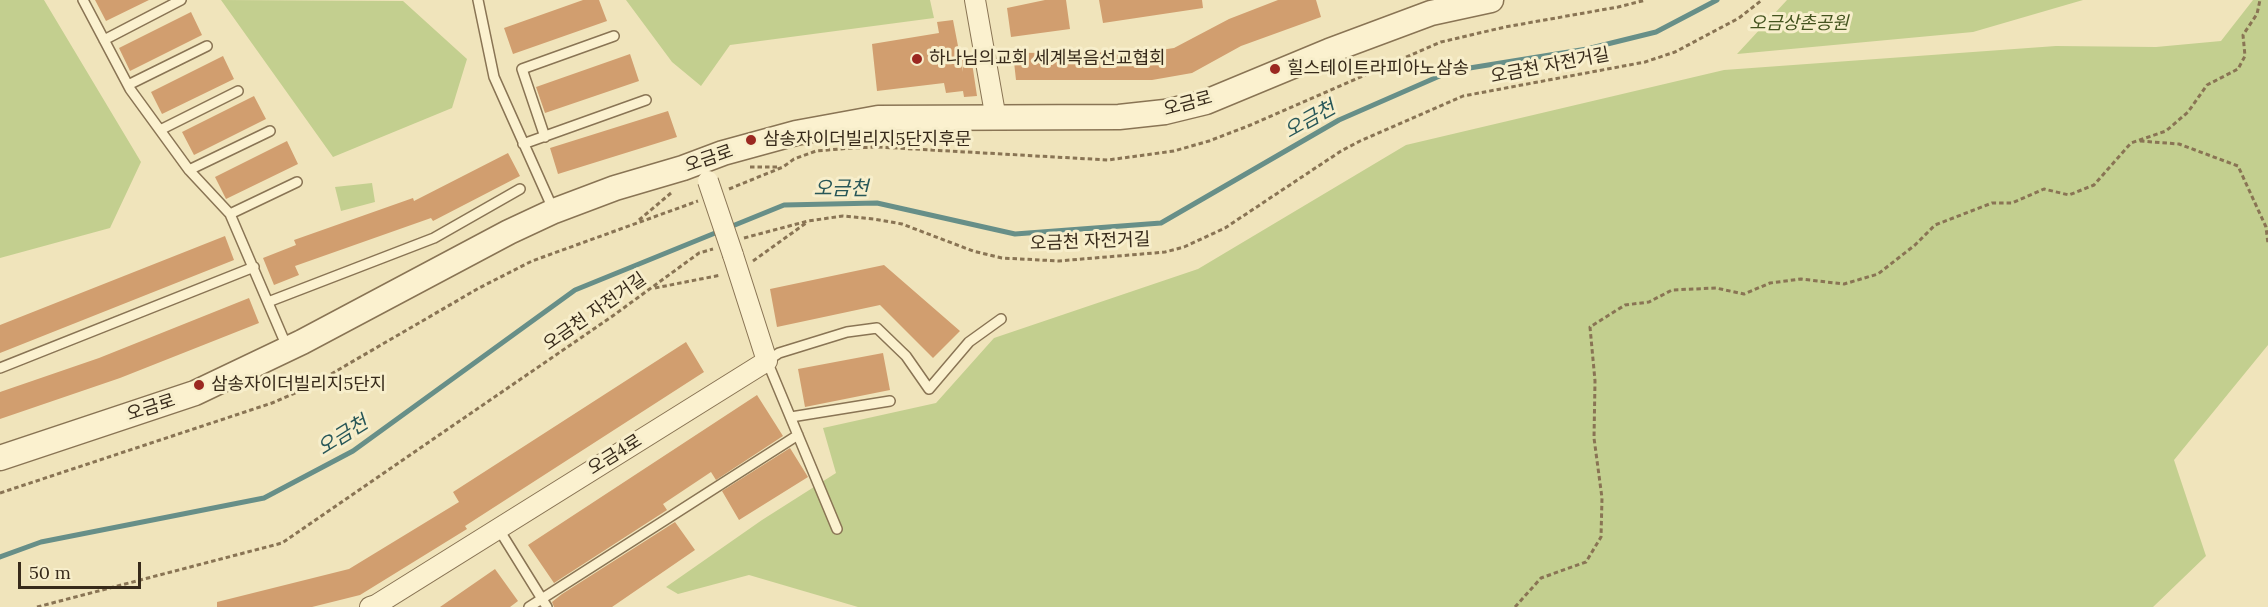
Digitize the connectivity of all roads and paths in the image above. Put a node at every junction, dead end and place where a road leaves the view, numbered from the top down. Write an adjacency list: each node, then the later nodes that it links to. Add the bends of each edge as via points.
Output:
1 (82, 0): 10 (lane)
2 (181, 0): 10 (lane)
3 (478, 0): 20 (lane, via 494,77)
4 (975, 0): 15 (street)
5 (1491, 0): 15 (street, 오금로, via 1431,13 1206,102 1165,112 1119,117)
6 (1646, 0): 22 (path, via 1441,42 1248,126 1174,151 1108,160 852,148 816,151)
7 (1762, 0): 31 (path, 오금천 자전거길, via 1739,18 1675,52 1645,62 1463,96 1360,141 1225,228 1165,252 1059,261 1002,258 902,224 843,216)
8 (2260, 0): 19 (path, via 2257,14 2243,35 2245,56 2238,69 2207,85 2188,112 2166,131)
9 (614, 36): 18 (lane, via 522,69)
10 (104, 40): 12 (lane)
11 (207, 46): 12 (lane)
12 (128, 85): 16 (lane)
13 (237, 91): 16 (lane)
14 (646, 100): 18 (lane)
15 (996, 118): 25 (street, 오금로, via 869,120 795,133)
16 (160, 130): 23 (lane)
17 (270, 131): 23 (lane)
18 (545, 137): 20 (lane)
19 (2138, 141): 32 (path, via 2180,144 2238,166 2266,226); 54 (path, via 2131,143 2094,185 2069,195 2044,189 2012,203 1992,203 1935,225 1878,274 1844,284 1801,279 1770,283 1744,294 1716,288 1672,290 1649,302 1625,305 1590,327 1595,381 1594,438 1602,498 1601,537 1586,562 1541,578)
20 (523, 144): 28 (lane)
21 (749, 167): 22 (path)
22 (783, 167): 25 (path)
23 (189, 170): 29 (lane)
24 (297, 182): 29 (lane)
25 (710, 183): 28 (street, 오금로, via 615,188); 30 (path); 33 (street, bridge)
26 (678, 188): 30 (path)
27 (520, 189): 37 (lane, via 434,238)
28 (554, 211): 39 (street, 오금로)
29 (230, 214): 34 (lane)
30 (637, 221): 46 (path, via 532,261 281,400)
31 (808, 221): 33 (path, 오금천 자전거길); 33 (path)
32 (2268, 244)
33 (735, 251): 36 (path, 오금천 자전거길, via 699,254); 40 (street)
34 (254, 267): 37 (lane); 41 (lane)
35 (721, 275): 36 (path)
36 (652, 288): 51 (path, 오금천 자전거길, via 282,543)
37 (268, 302): 39 (lane)
38 (1001, 318): 40 (lane, via 969,342 929,389 906,356 877,328 847,332 779,353)
39 (288, 349): 45 (street, 오금로, via 195,393)
40 (767, 361): 43 (lane); 47 (street, 오금4로)
41 (0, 368)
42 (890, 401): 43 (lane)
43 (791, 417): 44 (lane)
44 (798, 435): 48 (lane); 49 (lane)
45 (0, 458)
46 (0, 493)
47 (498, 528): 49 (lane); 50 (street, 오금4로)
48 (837, 529)
49 (541, 598): 52 (lane); 53 (lane)
50 (374, 606)
51 (37, 607)
52 (529, 607)
53 (547, 607)
54 (1515, 607)

